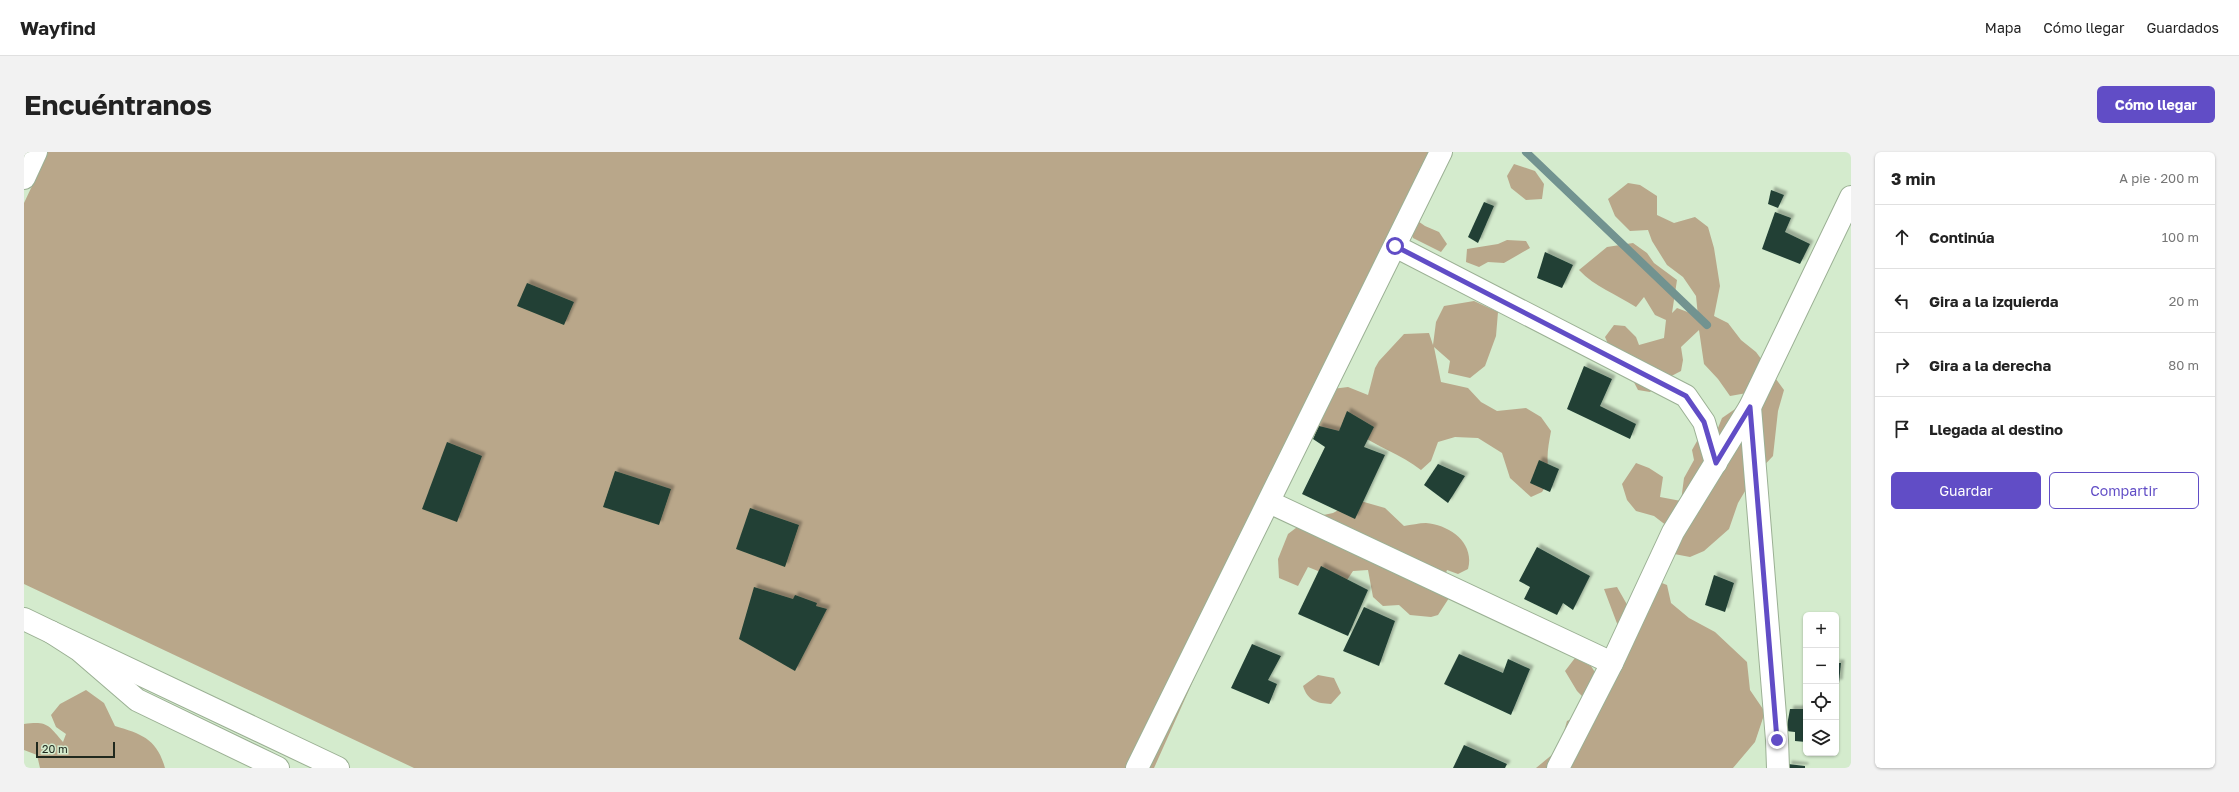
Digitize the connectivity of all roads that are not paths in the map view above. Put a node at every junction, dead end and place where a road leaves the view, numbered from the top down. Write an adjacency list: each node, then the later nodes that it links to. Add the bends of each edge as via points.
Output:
1 (36, 152): 3 (street)
2 (1441, 152): 5 (street)
3 (24, 178)
4 (1851, 197): 6 (street)
5 (1395, 246): 7 (street, via 1686,396 1704,422); 8 (street)
6 (1750, 407): 7 (street); 17 (street)
7 (1716, 463): 11 (street, via 1673,532)
8 (1269, 502): 11 (street); 15 (street)
9 (24, 619): 10 (street)
10 (51, 632): 12 (street, via 79,650 137,700); 14 (street)
11 (1612, 663): 16 (street)
12 (256, 763): 13 (street)
13 (278, 768)
14 (338, 768)
15 (1137, 768)
16 (1558, 768)
17 (1778, 768)

